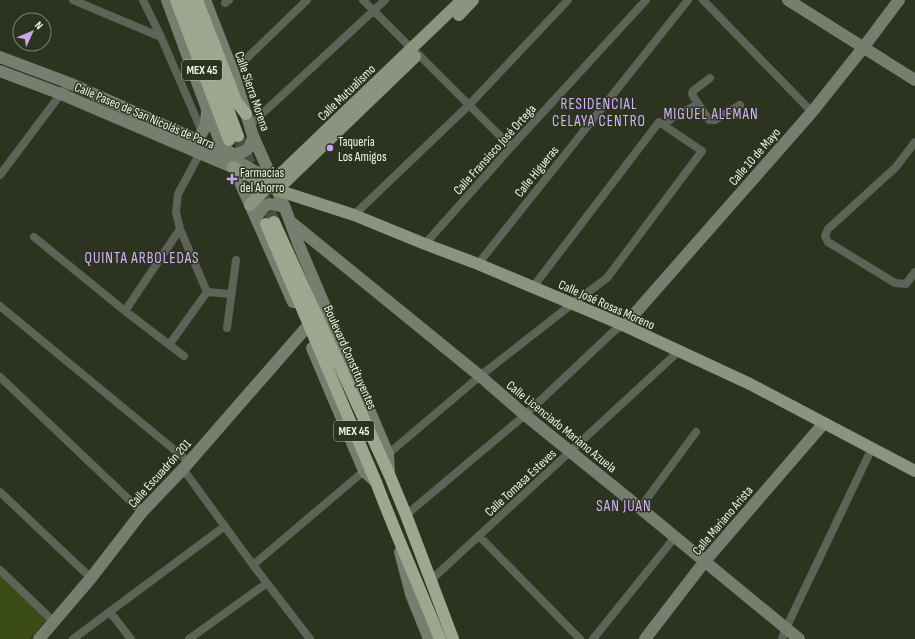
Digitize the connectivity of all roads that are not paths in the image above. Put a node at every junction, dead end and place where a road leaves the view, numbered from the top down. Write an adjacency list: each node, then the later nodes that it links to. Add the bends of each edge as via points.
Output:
1 (73, 0): 20 (street)
2 (143, 0): 20 (street)
3 (168, 0): 33 (street)
4 (176, 0): 39 (highway, MEX 45)
5 (187, 0): 39 (highway, MEX 45)
6 (197, 0): 36 (highway, via 236,101)
7 (206, 0): 36 (street, Calle Sierra Morena)
8 (307, 0): 24 (street)
9 (363, 0): 19 (street)
10 (385, 0): 19 (street)
11 (462, 0): 22 (main road, Calle Mutualismo)
12 (474, 0): 22 (main road, Calle Mutualismo)
13 (568, 0): 32 (street)
14 (646, 0): 40 (street, Calle Fransisco José Ortega)
15 (688, 0): 55 (street, Calle Higueras)
16 (703, 0): 34 (street)
17 (788, 0): 21 (street)
18 (899, 0): 21 (street, Calle 10 de Mayo)
19 (374, 11): 22 (street); 36 (street)
20 (161, 38): 37 (street)
21 (863, 48): 27 (street); 34 (street, Calle 10 de Mayo)
22 (415, 52): 32 (street); 44 (main road, Calle Mutualismo)
23 (0, 57): 28 (street, Calle Paseo de San Nicolás de Parra)
24 (246, 59)
25 (0, 72): 29 (street, Calle Paseo de San Nicolás de Parra)
26 (710, 78): 30 (street, via 693,91 692,94)
27 (915, 80)
28 (69, 84): 29 (street); 37 (street, Calle Paseo de San Nicolás de Parra)
29 (61, 94): 41 (street, Calle Paseo de San Nicolás de Parra); 43 (street)
30 (698, 104): 31 (street, via 711,121); 35 (street)
31 (740, 105)
32 (469, 106): 40 (street); 47 (street)
33 (207, 109): 37 (street, via 206,126); 39 (street)
34 (812, 112): 63 (street, Calle 10 de Mayo)
35 (661, 124): 57 (street); 60 (street, via 702,151 607,278)
36 (250, 125): 39 (street, via 252,142 248,148 242,153 232,154); 44 (street, Calle Sierra Morena)
37 (200, 137): 39 (street, Calle Paseo de San Nicolás de Parra)
38 (915, 142): 56 (street, via 896,167 828,230 825,236 828,242 895,283 906,284)
39 (229, 144): 42 (street); 44 (street, Calle Paseo de San Nicolás de Parra)
40 (511, 147): 53 (street, Calle Fransisco José Ortega)
41 (200, 153): 42 (street, Calle Paseo de San Nicolás de Parra); 50 (street, via 178,194 176,212)
42 (233, 167): 44 (main road, Calle Paseo de San Nicolás de Parra); 45 (street)
43 (0, 175)
44 (273, 186): 45 (main road, Calle Mutualismo); 46 (street, Calle Sierra Morena); 47 (main road, Calle José Rosas Moreno)
45 (250, 205): 48 (street)
46 (285, 208): 48 (street, via 269,204 264,206 260,211); 49 (street, Calle Sierra Morena)
47 (354, 214): 53 (main road, Calle José Rosas Moreno)
48 (266, 221): 65 (street); 80 (highway, Boulevard Constituyentes / MEX 45); 81 (highway, Boulevard Constituyentes / MEX 45)
49 (292, 223): 52 (street, Calle Licenciado Mariano Azuela)
50 (180, 229): 58 (street); 62 (street)
51 (34, 237): 62 (street)
52 (303, 239): 69 (street, Calle Licenciado Mariano Azuela); 76 (street)
53 (425, 244): 55 (main road, Calle José Rosas Moreno)
54 (236, 260): 59 (street)
55 (478, 264): 57 (main road, Calle José Rosas Moreno)
56 (915, 272)
57 (533, 287): 60 (main road, Calle José Rosas Moreno)
58 (207, 292): 59 (street); 66 (street)
59 (231, 294): 64 (street)
60 (572, 304): 63 (main road, Calle José Rosas Moreno); 69 (street)
61 (0, 306): 77 (street)
62 (125, 311): 66 (street)
63 (623, 325): 67 (main road, Calle José Rosas Moreno); 71 (street)
64 (227, 328)
65 (304, 329): 77 (street, Calle Escuadrón 201); 78 (street)
66 (169, 345): 68 (street)
67 (679, 351): 72 (main road, Calle José Rosas Moreno, via 750,384); 75 (street, Calle Tomasa Esteves)
68 (184, 356)
69 (480, 376): 71 (street, Calle Licenciado Mariano Azuela); 76 (street)
70 (0, 377): 84 (street)
71 (525, 415): 75 (street, Calle Licenciado Mariano Azuela); 85 (street)
72 (824, 423): 74 (main road, Calle José Rosas Moreno); 90 (street, Calle Mariano Arista)
73 (696, 432): 83 (street)
74 (872, 448): 79 (main road, Calle José Rosas Moreno); 99 (street)
75 (570, 452): 83 (street, Calle Licenciado Mariano Azuela); 88 (street, Calle Tomasa Esteves)
76 (388, 454): 80 (street)
77 (186, 465): 84 (street, Calle Escuadrón 201); 86 (street)
78 (364, 471): 81 (street); 91 (street)
79 (915, 471)
80 (389, 474): 85 (highway, Boulevard Constituyentes / MEX 45)
81 (376, 482): 87 (highway, Boulevard Constituyentes / MEX 45)
82 (0, 492): 93 (street)
83 (640, 508): 89 (street, Calle Licenciado Mariano Azuela)
84 (142, 512): 93 (street, Calle Escuadrón 201)
85 (406, 515): 94 (highway, Boulevard Constituyentes / MEX 45)
86 (225, 526): 91 (street); 96 (street)
87 (393, 526): 105 (street, via 411,594); 106 (highway, Boulevard Constituyentes / MEX 45)
88 (479, 536): 94 (street, Calle Tomasa Esteves); 109 (street)
89 (675, 537): 90 (street, Calle Licenciado Mariano Azuela); 110 (street)
90 (705, 561): 99 (street, Calle Licenciado Mariano Azuela); 111 (street, Calle Mariano Arista)
91 (253, 565): 95 (street)
92 (0, 570): 97 (street)
93 (91, 578): 97 (street, Calle Escuadrón 201)
94 (431, 580): 98 (highway, Boulevard Constituyentes / MEX 45)
95 (267, 583): 103 (street); 104 (street)
96 (110, 612): 101 (street); 102 (street)
97 (53, 621): 100 (street, Calle Escuadrón 201)
98 (446, 623): 107 (highway, Boulevard Constituyentes / MEX 45); 108 (street)
99 (784, 634): 112 (street, Calle Licenciado Mariano Azuela)
100 (39, 639)
101 (73, 639)
102 (131, 639)
103 (189, 639)
104 (309, 639)
105 (429, 639)
106 (440, 639)
107 (453, 639)
108 (457, 639)
109 (580, 639)
110 (593, 639)
111 (645, 639)
112 (799, 639)

